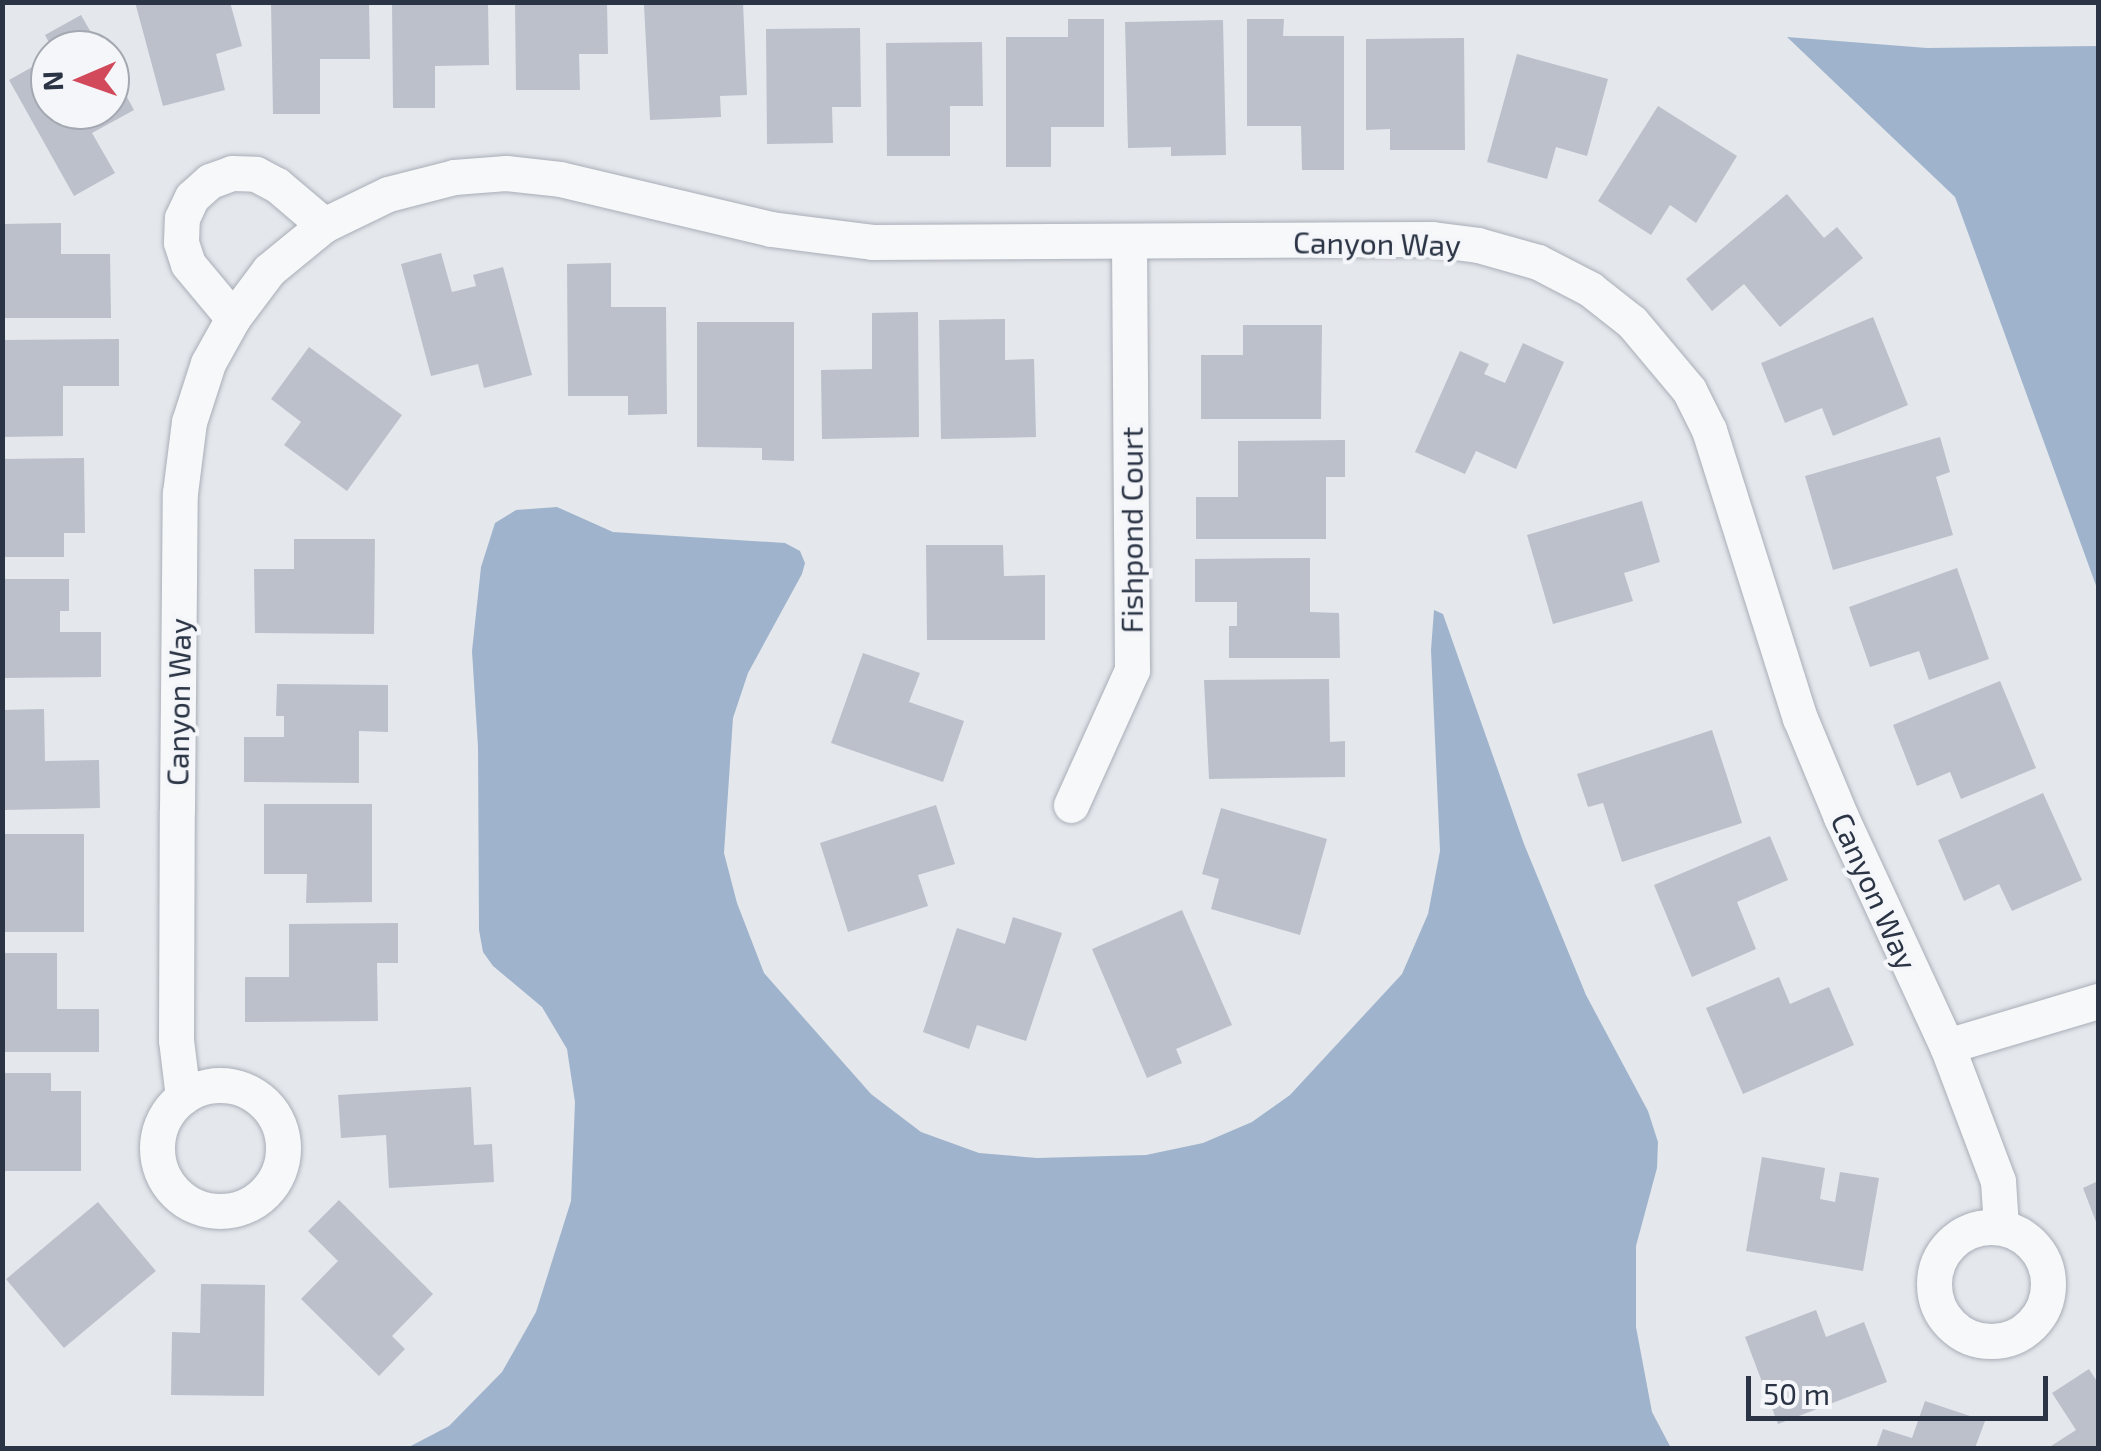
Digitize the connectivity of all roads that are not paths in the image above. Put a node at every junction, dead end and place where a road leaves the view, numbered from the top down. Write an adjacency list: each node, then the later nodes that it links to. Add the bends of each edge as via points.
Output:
1 (324, 226): 2 (street, Canyon Way, via 388,194 454,177 506,173 823,238); 3 (street, Canyon Way, via 270,270); 3 (street, via 256,174 210,181 192,197 182,218 188,264)
2 (1129, 241): 4 (street, Fishpond Court, via 1132,670); 6 (street, Canyon Way, via 1432,239 1478,245 1538,262 1590,289 1632,322 1689,390 1710,430 1800,718)
3 (233, 318): 7 (street, Canyon Way, via 208,363 188,422 180,493 176,1040)
4 (1071, 805)
5 (2098, 1001): 6 (street)
6 (1947, 1046): 8 (street, Canyon Way, via 1998,1181)
7 (183, 1096)
8 (2001, 1226)

